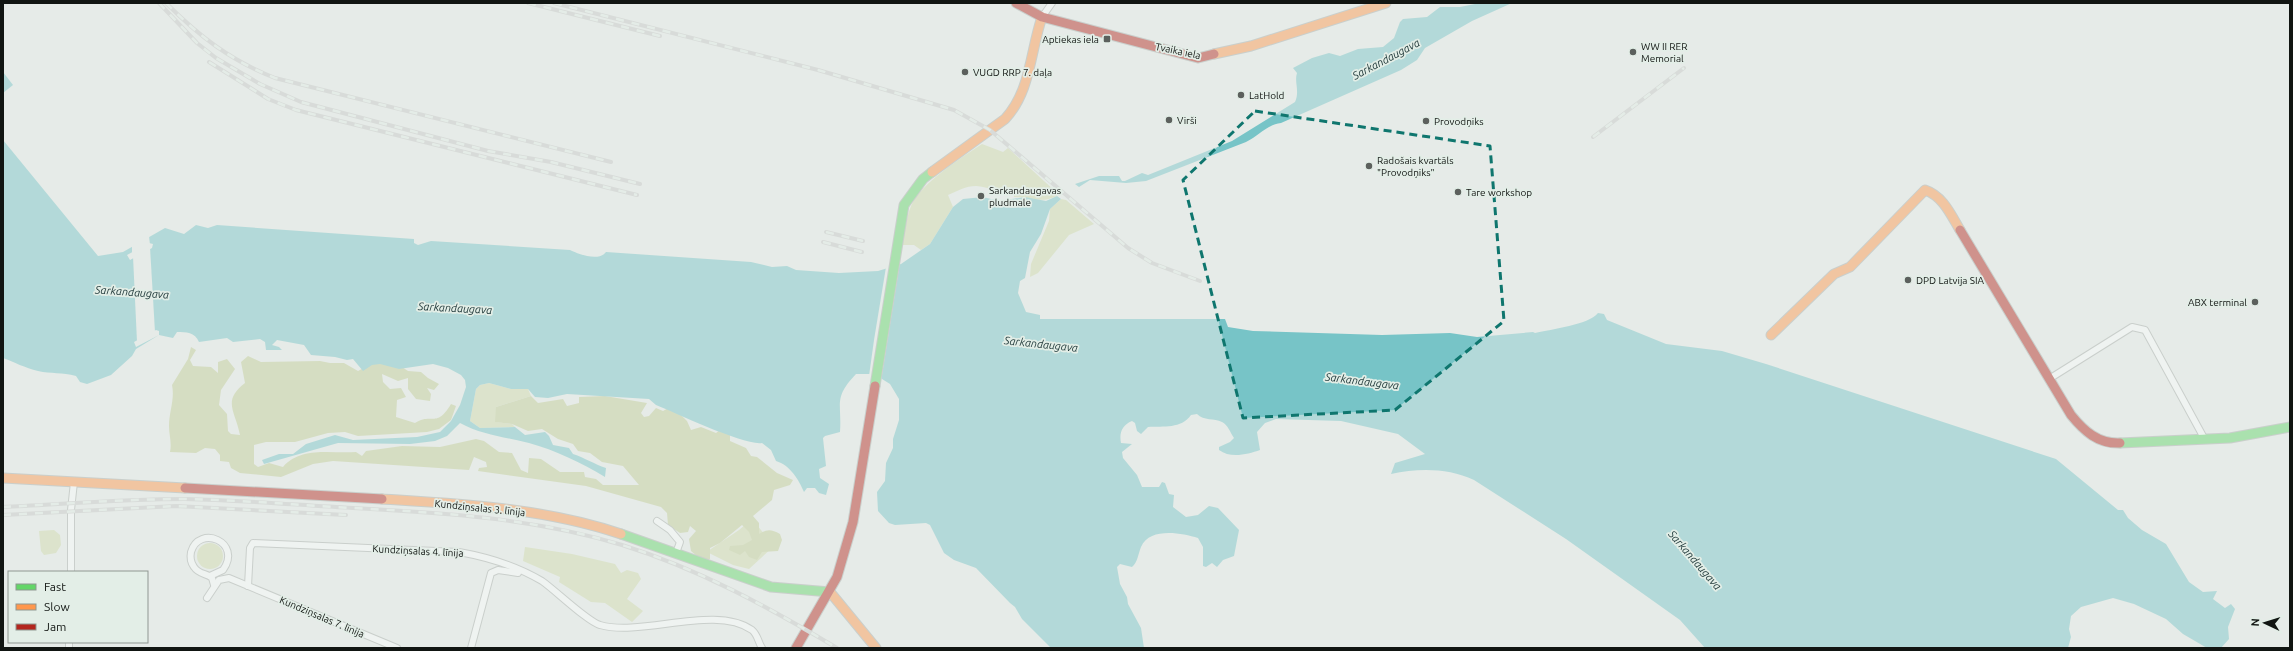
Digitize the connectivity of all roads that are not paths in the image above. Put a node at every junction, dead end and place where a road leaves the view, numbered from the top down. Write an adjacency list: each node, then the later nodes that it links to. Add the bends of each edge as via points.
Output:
1 (1016, 3): 4 (street, Tvaika iela)
2 (1052, 3): 4 (street)
3 (1386, 3): 4 (street, Tvaika iela, via 1251,46 1198,58)
4 (1042, 17): 20 (street, via 1016,108 918,184 904,205 852,522 837,577)
5 (1771, 334): 6 (street, via 1834,274 1850,267 1924,190 1931,192 1944,203)
6 (2049, 379): 8 (street, via 2070,415 2085,433 2100,440 2115,443); 8 (street, via 2132,327 2145,330)
7 (2290, 427): 8 (street, via 2230,438)
8 (2204, 438)
9 (3, 478): 10 (street, Kundziņsalas 3. līnija)
10 (74, 482): 12 (street, Kundziņsalas 3. līnija, via 394,500 504,509 585,523); 14 (street, via 71,510)
11 (657, 521): 12 (street, via 670,530 680,542)
12 (676, 553): 20 (street, Kundziņsalas 3. līnija, via 771,587)
13 (223, 570): 16 (street); 16 (street, via 228,559 226,547 217,539 205,538 195,545 191,556 194,568); 17 (street)
14 (71, 571)
15 (524, 573): 19 (street, Kundziņsalas 4. līnija, via 489,558 459,552 253,543 250,548); 24 (street, via 498,570 491,573); 25 (street, Kundziņsalas 4. līnija, via 541,581 598,625 644,626 728,621 752,630)
16 (210, 576): 18 (street)
17 (228, 578): 18 (street, via 219,580); 19 (street, Kundziņsalas 7. līnija)
18 (214, 586): 21 (street)
19 (248, 586): 22 (street, Kundziņsalas 7. līnija)
20 (830, 592): 26 (street); 27 (street)
21 (207, 598)
22 (389, 647): 23 (street, Kundziņsalas 7. līnija)
23 (397, 648)
24 (471, 648)
25 (762, 648)
26 (796, 648)
27 (876, 648)

